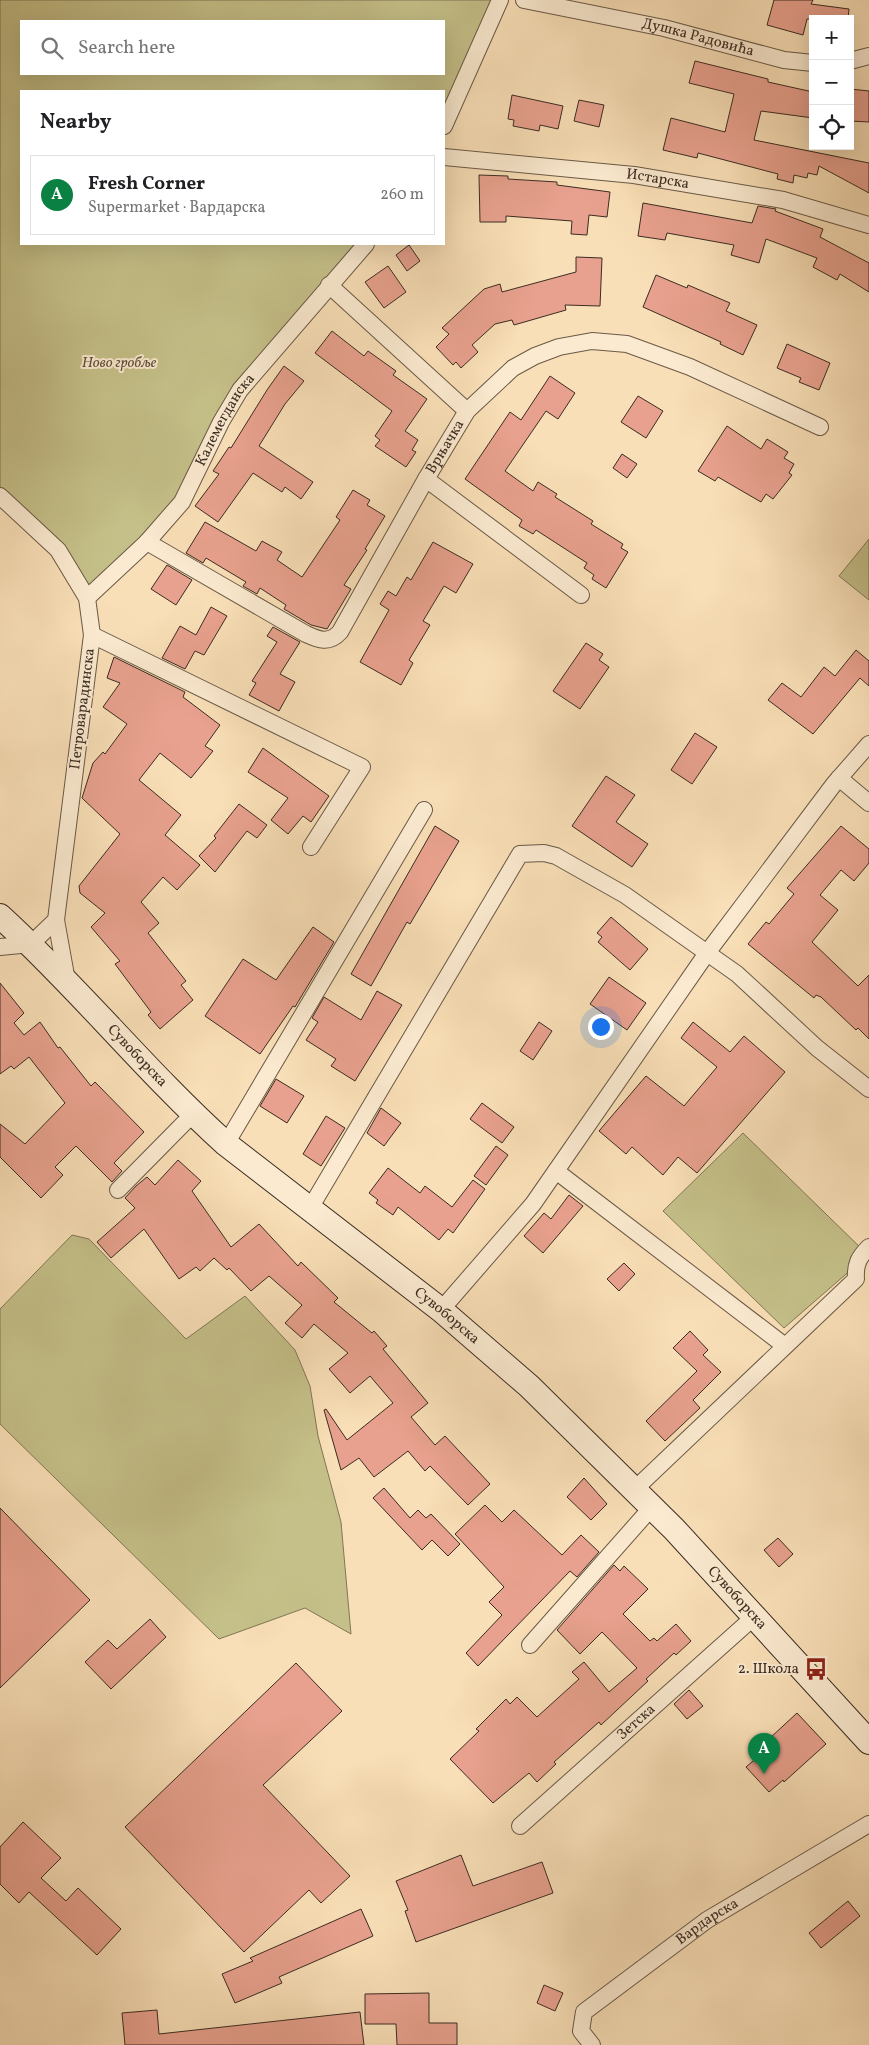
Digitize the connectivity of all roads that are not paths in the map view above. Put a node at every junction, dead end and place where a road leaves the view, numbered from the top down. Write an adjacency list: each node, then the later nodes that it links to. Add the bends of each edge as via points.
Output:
1 (500, 0): 6 (street)
2 (524, 0): 5 (street, Душка Радовића, via 664,28 784,60)
3 (869, 56): 4 (street)
4 (854, 60)
5 (809, 62)
6 (445, 124)
7 (445, 157): 8 (street, Истарска, via 643,176 782,200)
8 (869, 225)
9 (365, 245): 10 (street, Калемегданска)
10 (329, 285): 11 (street); 15 (street, Калемегданска, via 240,390 182,502)
11 (467, 410): 12 (street, Врњачка, via 513,368 535,356 559,347 610,341 690,367); 13 (street, Врњачка)
12 (820, 427)
13 (426, 479): 15 (street, Врњачка, via 340,632 327,640 306,634); 16 (street)
14 (0, 496): 17 (street, Петроварадинска, via 58,550)
15 (147, 542): 17 (street, Калемегданска)
16 (581, 595)
17 (86, 598): 18 (street, Петроварадинска)
18 (92, 635): 23 (street, via 362,767); 25 (street, Петроварадинска)
19 (869, 744): 20 (street)
20 (839, 778): 21 (street); 28 (street)
21 (869, 803)
22 (424, 810): 32 (street)
23 (310, 847)
24 (0, 916): 26 (main road, Сувоборска)
25 (56, 920): 26 (street); 29 (street, Петроварадинска)
26 (31, 944): 27 (street); 29 (main road, Сувоборска)
27 (0, 948)
28 (707, 953): 30 (street, via 737,974 817,1048); 33 (street); 35 (street, via 625,895 556,856 520,854)
29 (67, 983): 31 (main road, Сувоборска)
30 (869, 1089)
31 (194, 1114): 32 (main road, Сувоборска); 34 (street)
32 (226, 1144): 35 (main road, Сувоборска)
33 (556, 1171): 37 (street, via 533,1204); 38 (street)
34 (118, 1190)
35 (309, 1210): 37 (main road, Сувоборска)
36 (869, 1247): 38 (street, via 858,1257 856,1279)
37 (441, 1310): 39 (main road, Сувоборска, via 529,1386)
38 (785, 1346): 39 (street)
39 (634, 1489): 40 (main road, Сувоборска)
40 (652, 1507): 41 (main road, Сувоборска); 42 (street)
41 (754, 1617): 43 (main road, Сувоборска); 45 (street, Зетска)
42 (530, 1645)
43 (869, 1742)
44 (869, 1824): 46 (street, Вардарска, via 707,1920 584,2012 581,2031)
45 (520, 1826)
46 (592, 2045)

